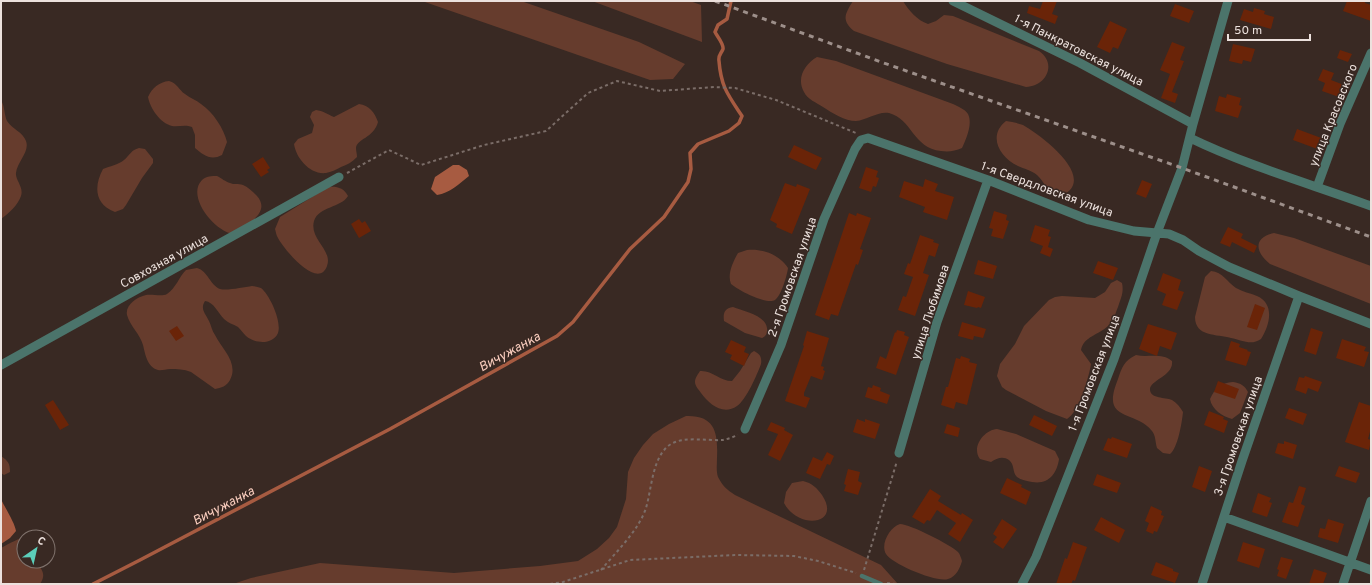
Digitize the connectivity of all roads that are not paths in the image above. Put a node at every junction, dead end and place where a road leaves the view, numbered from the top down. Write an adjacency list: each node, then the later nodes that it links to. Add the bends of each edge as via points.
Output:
1 (953, 1): 4 (street, 1-я Панкратовская улица, via 1080,63)
2 (1228, 1): 4 (street, 1-я Громовская улица)
3 (1371, 53): 9 (street, улица Красовского, via 1340,124)
4 (1193, 124): 6 (street, 1-я Громовская улица)
5 (868, 138): 8 (street, 1-я Свердловская улица); 15 (street, 2-я Громовская улица, via 861,140 855,149 824,219 781,345)
6 (1190, 138): 9 (street); 11 (street, 1-я Громовская улица, via 1182,168)
7 (339, 177): 14 (street, Совхозная улица)
8 (988, 180): 11 (street, 1-я Свердловская улица, via 1089,220 1134,231); 16 (street, улица Любимова, via 938,322)
9 (1317, 187): 10 (street)
10 (1371, 206)
11 (1157, 233): 12 (street, 1-я Свердловская улица, via 1169,234 1183,240 1229,267); 23 (street, 1-я Громовская улица, via 1114,359 1036,557)
12 (1299, 296): 13 (street, 1-я Свердловская улица); 18 (street, 3-я Громовская улица)
13 (1371, 324)
14 (1, 365)
15 (745, 429)
16 (899, 453)
17 (1371, 501): 19 (street)
18 (1224, 517): 19 (street); 24 (street, 3-я Громовская улица)
19 (1351, 562): 20 (street); 25 (street)
20 (1371, 570)
21 (862, 576): 22 (lane)
22 (880, 584)
23 (1022, 584)
24 (1202, 584)
25 (1343, 584)

